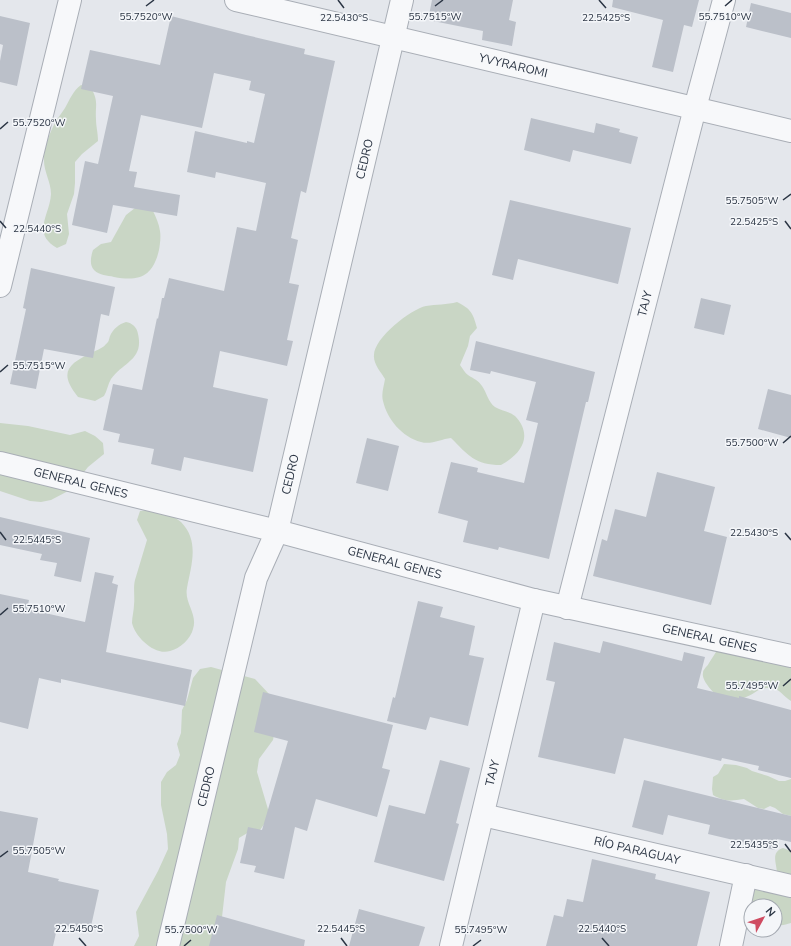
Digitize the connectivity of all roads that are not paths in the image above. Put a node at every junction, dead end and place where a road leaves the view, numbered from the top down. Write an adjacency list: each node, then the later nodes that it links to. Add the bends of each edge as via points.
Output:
1 (70, 0): 8 (street)
2 (236, 0): 5 (street, YVYRAROMI)
3 (402, 0): 5 (street, CEDRO)
4 (724, 0): 6 (street, TAJY)
5 (392, 37): 6 (street, YVYRAROMI); 10 (street, CEDRO)
6 (694, 108): 7 (street, YVYRAROMI); 12 (street, TAJY)
7 (791, 131)
8 (0, 286)
9 (0, 463): 10 (street, GENERAL GENES)
10 (277, 531): 11 (street, GENERAL GENES); 17 (street, CEDRO, via 256,578)
11 (534, 600): 12 (street, GENERAL GENES); 14 (street, TAJY)
12 (567, 608): 13 (street, GENERAL GENES)
13 (791, 656)
14 (483, 815): 15 (street, RÍO PARAGUAY); 18 (street, TAJY)
15 (746, 875): 16 (street, RÍO PARAGUAY); 19 (street)
16 (791, 886)
17 (168, 946)
18 (452, 946)
19 (731, 946)

